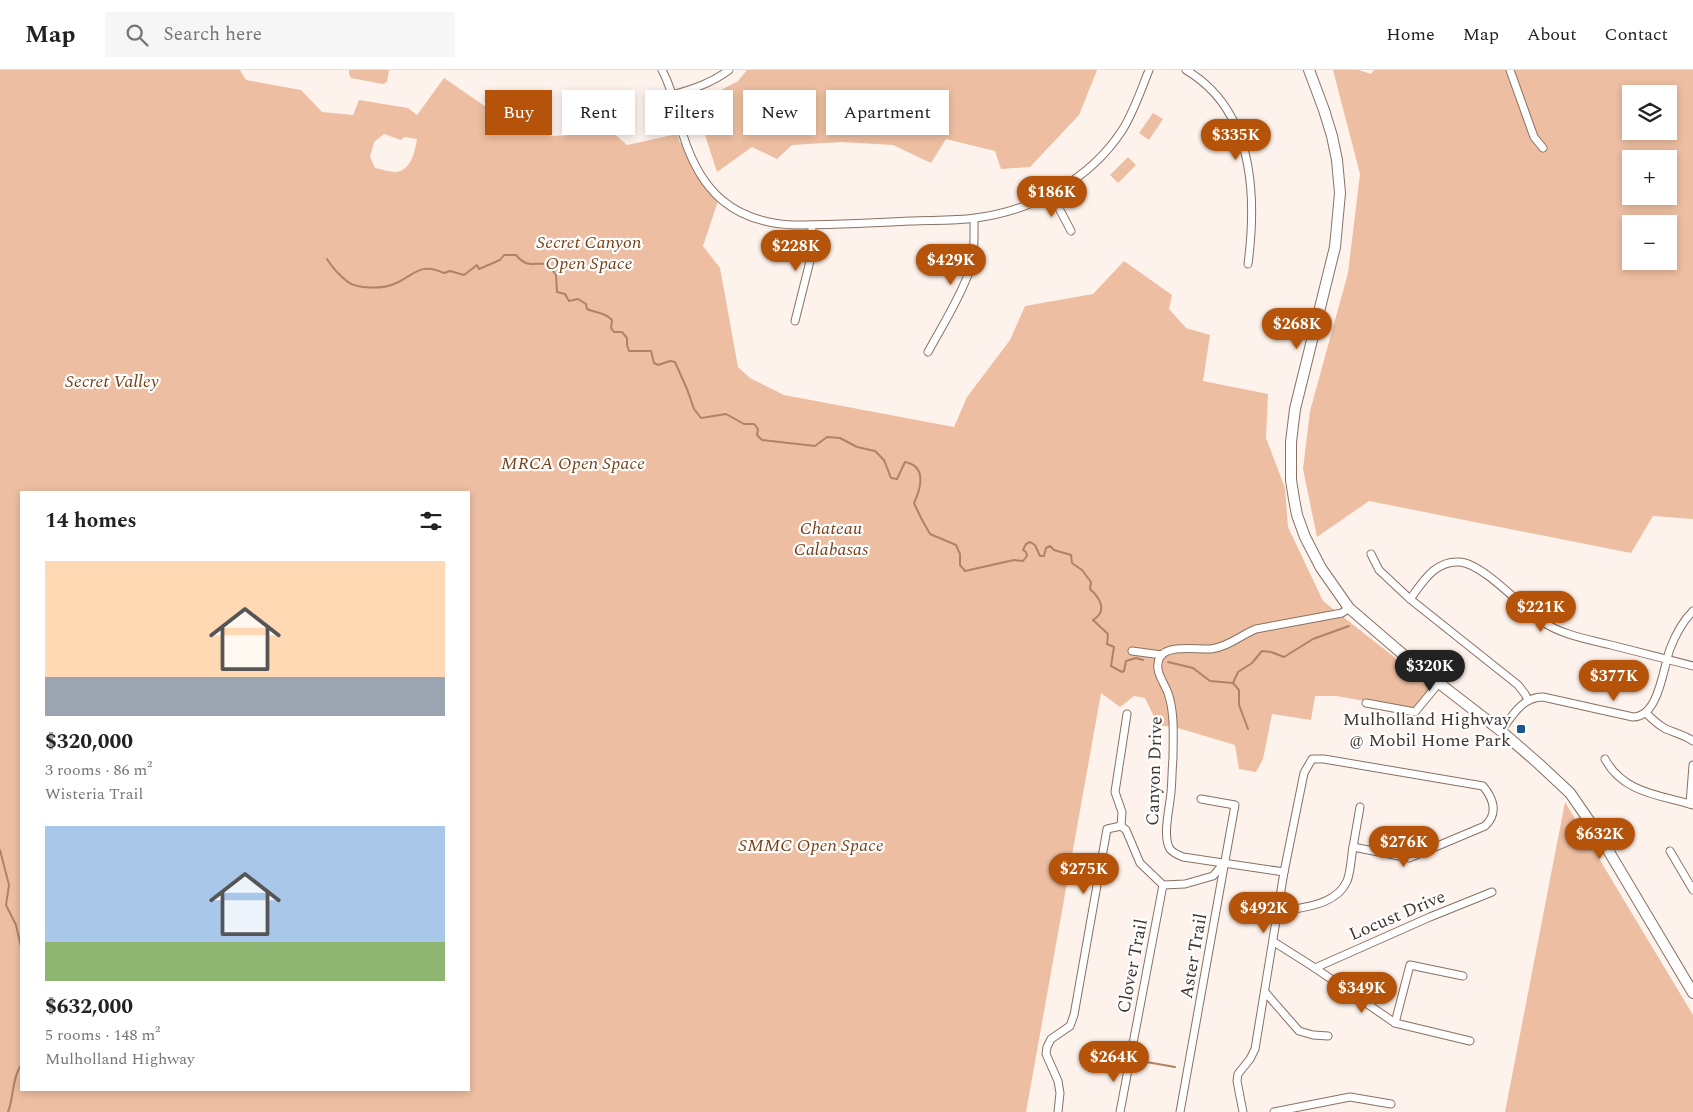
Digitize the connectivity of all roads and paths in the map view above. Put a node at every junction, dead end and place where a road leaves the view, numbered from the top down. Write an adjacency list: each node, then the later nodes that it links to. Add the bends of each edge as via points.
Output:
1 (662, 70): 7 (street)
2 (729, 70): 8 (street, via 719,78)
3 (1149, 70): 11 (street, via 1136,105 1111,146 1082,173)
4 (1186, 70): 15 (street, via 1219,97 1229,111 1241,140 1252,203)
5 (1309, 70): 20 (main road, via 1332,136 1340,193 1335,247 1294,419 1291,480 1297,515 1310,548)
6 (1510, 70): 10 (street, via 1534,137)
7 (670, 90)
8 (689, 90)
9 (684, 135): 13 (street, via 694,166 721,199 755,220)
10 (1543, 148)
11 (1052, 194): 12 (street, via 1006,213); 14 (street)
12 (974, 219): 13 (street); 17 (street, via 974,246 969,271)
13 (812, 225): 16 (street, via 811,257)
14 (1071, 231)
15 (1248, 264)
16 (795, 321)
17 (928, 352)
18 (1371, 554): 19 (street, via 1379,570)
19 (1410, 599): 24 (street, via 1431,572 1460,562 1482,572 1540,620 1562,632); 27 (street, via 1518,685)
20 (1349, 608): 23 (street, via 1342,613 1256,629 1215,648 1174,650); 26 (main road)
21 (1693, 611): 24 (street, via 1671,647)
22 (1132, 651): 23 (street)
23 (1162, 655): 41 (street, Canyon Drive, via 1158,663 1159,672 1168,692 1172,717 1172,792 1167,842 1177,855)
24 (1667, 660): 25 (street); 29 (street, via 1655,700)
25 (1693, 666)
26 (1439, 684): 28 (street, via 1416,712); 31 (main road)
27 (1528, 700): 29 (street, via 1543,697 1633,718); 31 (street)
28 (1366, 703)
29 (1646, 712): 32 (street, via 1666,729)
30 (1127, 714): 38 (street, via 1115,792 1122,812)
31 (1501, 731): 51 (main road, via 1558,781 1582,808)
32 (1693, 741)
33 (1605, 759): 36 (street, via 1616,776 1632,787)
34 (1693, 765): 36 (street)
35 (1201, 799): 41 (street, Aster Trail, via 1234,805)
36 (1692, 805)
37 (1360, 807): 39 (street)
38 (1121, 826): 43 (street, via 1126,830 1140,863); 56 (street, via 1106,831 1074,1016 1070,1026 1051,1039 1046,1054 1058,1081)
39 (1353, 847): 42 (street, via 1409,858 1485,826 1491,820 1492,799 1483,786 1312,759 1304,773); 46 (street, via 1347,880 1339,892 1327,901)
40 (1670, 851): 44 (street)
41 (1224, 863): 42 (street, Canyon Drive); 43 (street, via 1213,876 1185,884); 58 (street, Aster Trail)
42 (1284, 872): 46 (street)
43 (1163, 885): 57 (street, Clover Trail)
44 (1693, 890)
45 (1492, 892): 48 (street, Locust Drive)
46 (1279, 912): 47 (street)
47 (1274, 942): 48 (street); 50 (street)
48 (1316, 968): 52 (street)
49 (1463, 976): 52 (street, via 1410,965)
50 (1265, 992): 53 (street, via 1299,1031); 59 (street, via 1255,1049 1238,1074)
51 (1693, 993)
52 (1394, 1023): 54 (street)
53 (1328, 1036)
54 (1470, 1042)
55 (1391, 1104): 60 (street, via 1350,1097)
56 (1058, 1112)
57 (1120, 1112)
58 (1180, 1112)
59 (1243, 1112)
60 (1274, 1112)

